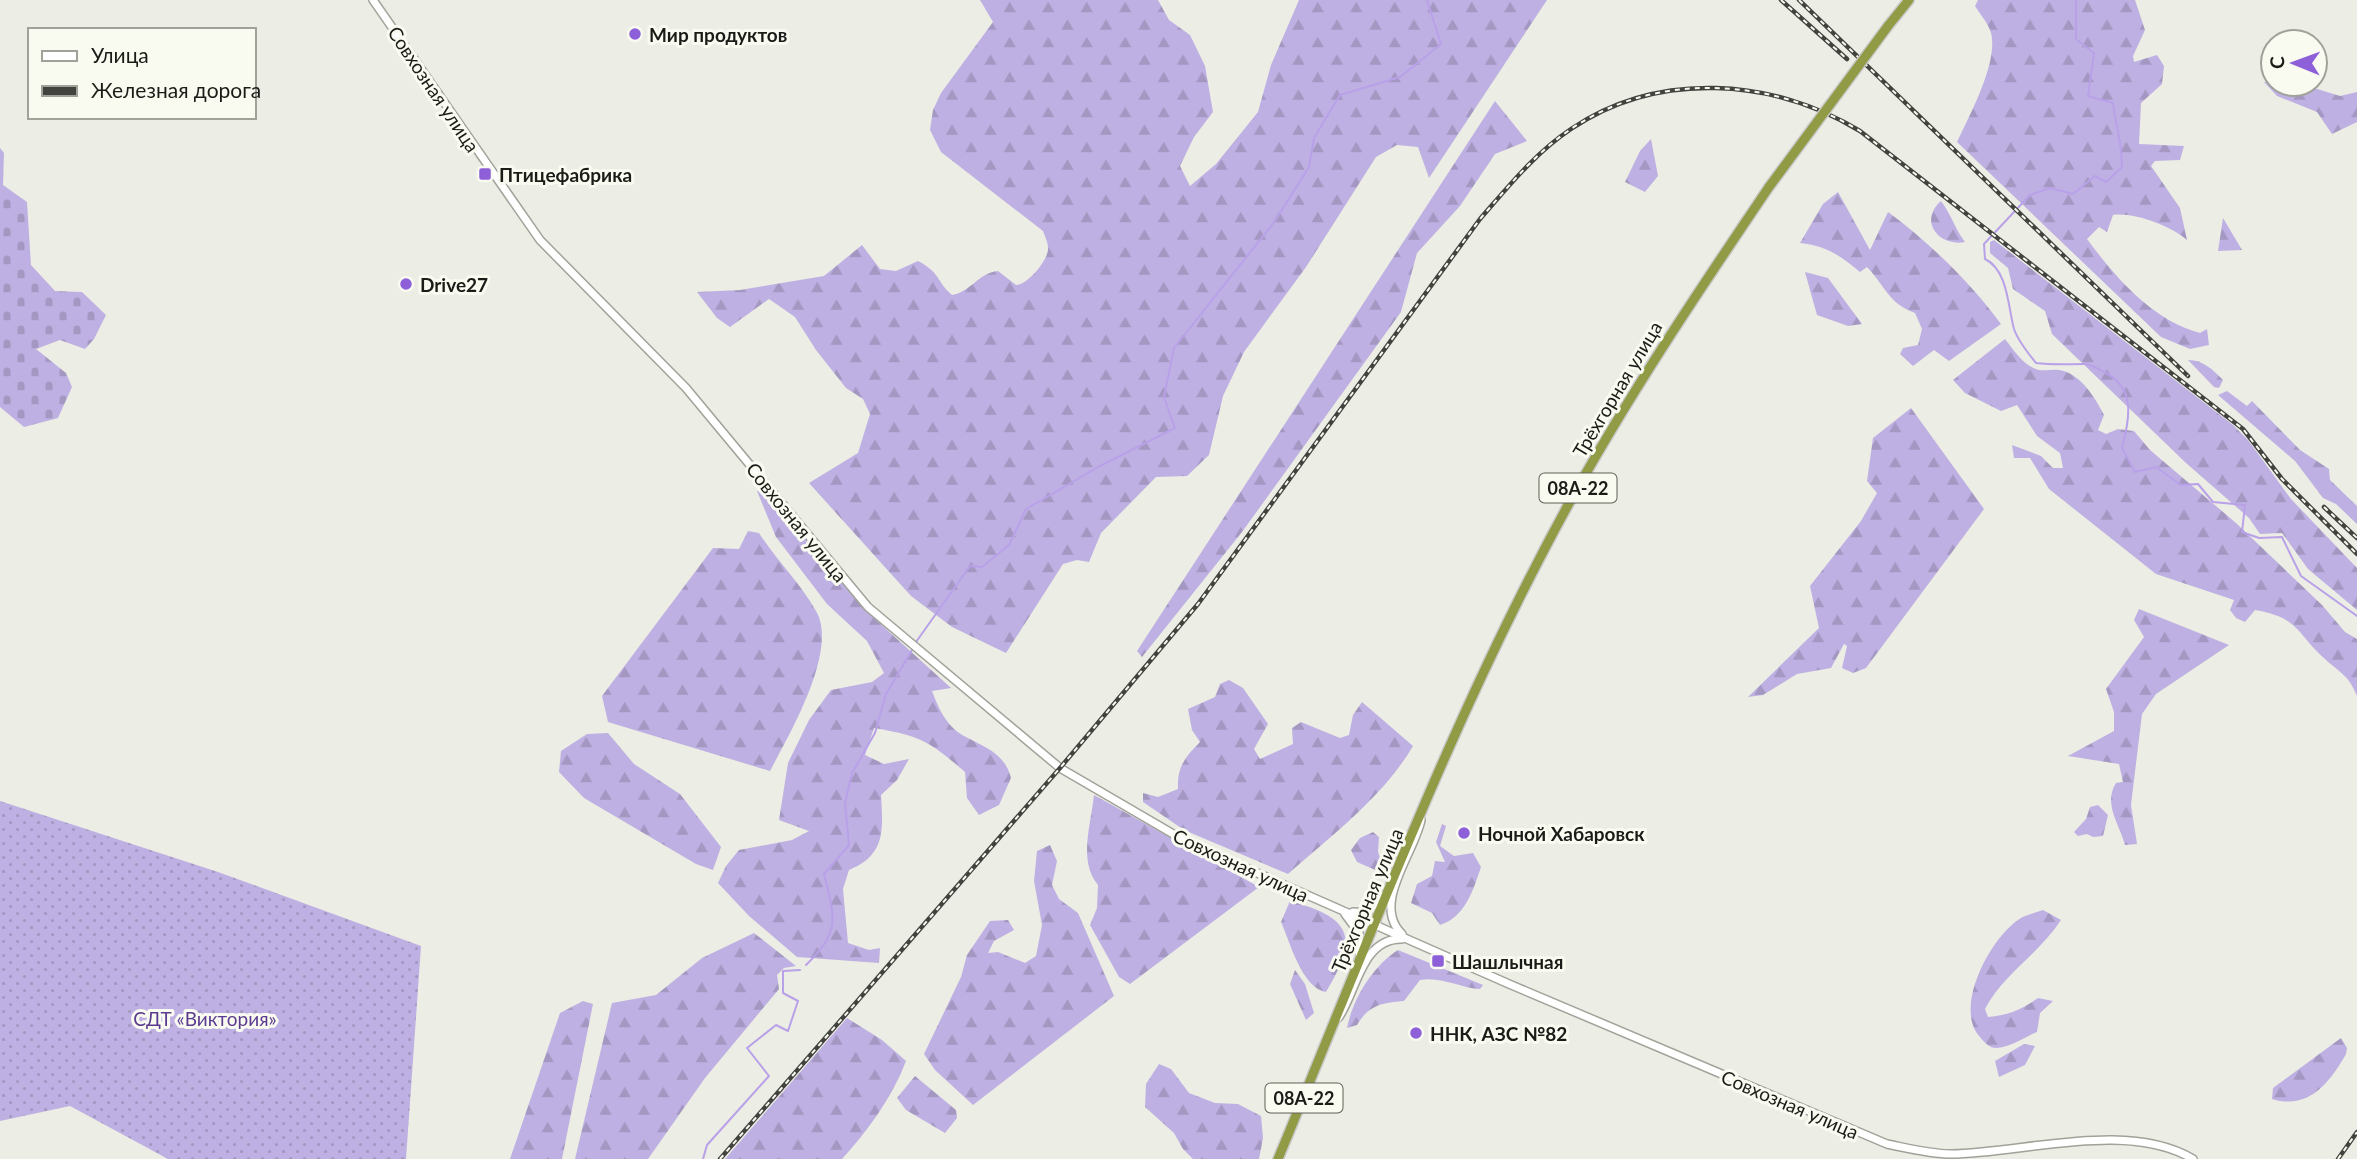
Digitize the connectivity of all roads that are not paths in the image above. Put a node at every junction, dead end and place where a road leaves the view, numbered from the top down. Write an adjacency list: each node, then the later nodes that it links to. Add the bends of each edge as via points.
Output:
1 (373, 0): 4 (main road, Совхозная улица, via 540,240 686,388 868,607 1060,768 1187,842)
2 (1909, 0): 3 (highway, Трёхгорная улица / 08А-22, bridge, via 1769,187 1660,349 1567,507 1496,645)
3 (1424, 809): 4 (main road, via 1375,908 1359,913); 5 (highway, Трёхгорная улица / 08А-22); 6 (main road, via 1390,908 1393,924)
4 (1339, 909): 5 (main road, Совхозная улица); 7 (main road, via 1354,924 1361,949)
5 (1376, 925): 6 (main road, Совхозная улица); 7 (highway, Трёхгорная улица / 08А-22)
6 (1408, 940): 7 (main road, via 1388,940 1371,952); 9 (main road, Совхозная улица, via 1887,1144 1948,1154 2129,1141 2159,1145)
7 (1333, 1026): 8 (highway, 08А-22)
8 (1278, 1159)
9 (2193, 1159)

